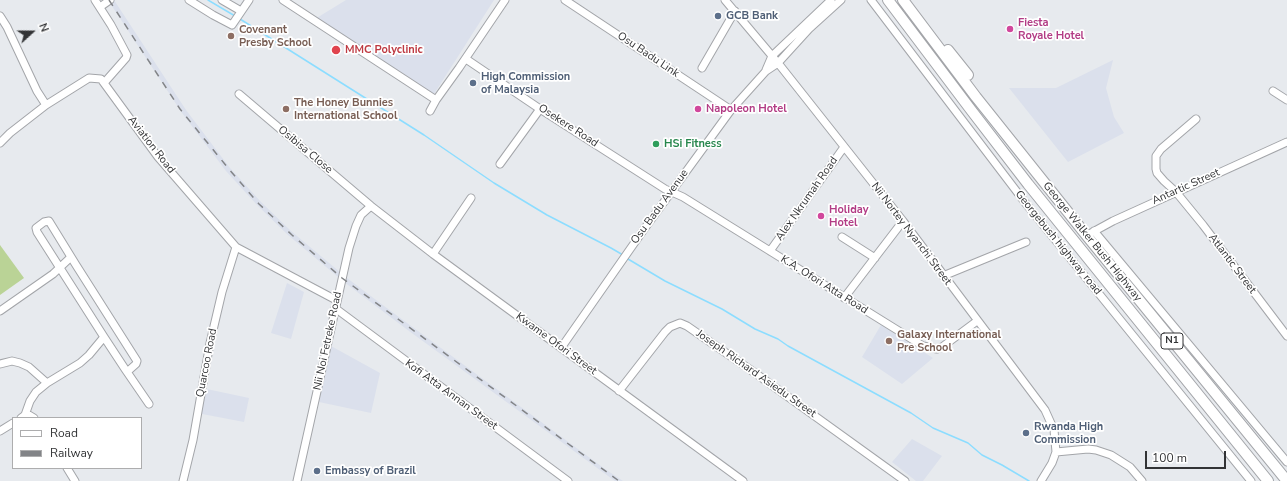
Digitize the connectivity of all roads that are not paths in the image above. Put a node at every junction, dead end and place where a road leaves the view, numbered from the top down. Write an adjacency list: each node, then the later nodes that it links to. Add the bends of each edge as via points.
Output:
1 (95, 0): 15 (street)
2 (110, 0): 15 (street)
3 (189, 0): 18 (street, via 232,25)
4 (222, 0): 18 (street)
5 (248, 0): 18 (street)
6 (283, 0): 29 (street)
7 (505, 0): 22 (street)
8 (565, 0): 33 (street, Osu Badu Link)
9 (725, 0): 16 (street, Nii Nortey Nyanchi Street)
10 (831, 0): 21 (street, Osu Badu Avenue)
11 (841, 0): 23 (street, Osu Badu Avenue, via 809,29)
12 (871, 0): 83 (street, Georgebush highway road, via 1027,205)
13 (888, 1): 84 (highway, George Walker Bush Highway / N1, via 1028,184)
14 (904, 1): 45 (highway, George Walker Bush Highway / N1, via 924,28 957,60 1005,124 1022,154)
15 (100, 7): 26 (street, via 127,55)
16 (735, 11): 21 (street, Nii Nortey Nyanchi Street); 24 (street)
17 (0, 16): 19 (street)
18 (238, 16)
19 (7, 27): 20 (street); 31 (street)
20 (0, 32)
21 (772, 56): 23 (street, Nii Nortey Nyanchi Street); 25 (street, Osu Badu Avenue)
22 (466, 58): 29 (street); 32 (street, Osekere Road)
23 (778, 63): 25 (street, Osu Badu Avenue); 38 (street, Nii Nortey Nyanchi Street)
24 (702, 68)
25 (766, 71): 33 (street, Osu Badu Avenue)
26 (104, 83): 31 (street, via 101,79 89,78); 48 (street, Aviation Road, via 158,157)
27 (1273, 91): 30 (street)
28 (239, 94): 43 (street, Osibisa Close)
29 (436, 100): 34 (street)
30 (1287, 100)
31 (46, 105): 37 (street)
32 (540, 109): 39 (street); 40 (street, Osekere Road)
33 (731, 110): 40 (street, Osu Badu Avenue)
34 (430, 111)
35 (1196, 119): 41 (street, Atlantic Street, via 1156,156 1157,173)
36 (1287, 142): 41 (street, Antartic Street)
37 (0, 143)
38 (844, 147): 44 (street, Nii Nortey Nyanchi Street); 49 (street, Alex Nkrumah Road)
39 (500, 164)
40 (671, 192): 49 (street, K.A. Ofori Atta Road, via 684,197); 62 (street, Osu Badu Avenue)
41 (1176, 192): 45 (street, Antartic Street); 60 (street, Atlantic Street)
42 (471, 198): 50 (street)
43 (371, 206): 50 (street, Kwame Ofori Street); 56 (street, Nii Noi Fetreke Road, via 361,215 356,226)
44 (903, 221): 52 (street); 54 (street, Nii Nortey Nyanchi Street)
45 (1090, 233): 73 (street); 85 (highway, George Walker Bush Highway / N1)
46 (842, 237): 52 (street)
47 (1026, 242): 54 (street)
48 (236, 247): 56 (street, Aviation Road); 76 (street, Quarcoo Road, via 210,344)
49 (770, 251): 55 (street, K.A. Ofori Atta Road)
50 (433, 254): 62 (street, Kwame Ofori Street)
51 (71, 257): 53 (street); 53 (street, via 49,221 39,225 36,228 37,232); 64 (street, via 137,361)
52 (875, 258): 55 (street)
53 (60, 268): 58 (street, via 40,285); 61 (street)
54 (943, 276): 59 (street, Nii Nortey Nyanchi Street)
55 (844, 298): 59 (street, K.A. Ofori Atta Road, via 923,346 936,349 947,344)
56 (336, 300): 57 (street, Nii Noi Fetreke Road)
57 (335, 308): 77 (street, Nii Noi Fetreke Road); 78 (street, Kofi Atta Annan Street)
58 (0, 311)
59 (977, 321): 72 (street, Nii Nortey Nyanchi Street, via 1045,410 1054,430)
60 (1287, 336)
61 (104, 337): 64 (street); 65 (street, via 80,363)
62 (561, 348): 66 (street, Kwame Ofori Street)
63 (0, 364): 65 (street, via 12,361 20,363 29,367)
64 (127, 372): 67 (street)
65 (47, 383): 68 (street, via 33,396)
66 (619, 391): 79 (street, Kwame Ofori Street); 80 (street, Joseph Richard Asiedu Street, via 665,332 680,323)
67 (148, 404)
68 (23, 417): 69 (street)
69 (32, 417)
70 (12, 424): 71 (street)
71 (0, 431)
72 (1056, 452): 81 (street, Nii Nortey Nyanchi Street); 82 (street, via 1088,449 1111,454 1130,466)
73 (1287, 462)
74 (68, 469): 75 (street)
75 (75, 481)
76 (183, 481)
77 (297, 481)
78 (568, 481)
79 (743, 481)
80 (905, 481)
81 (1041, 481)
82 (1142, 481)
83 (1251, 481)
84 (1268, 481)
85 (1287, 481)

